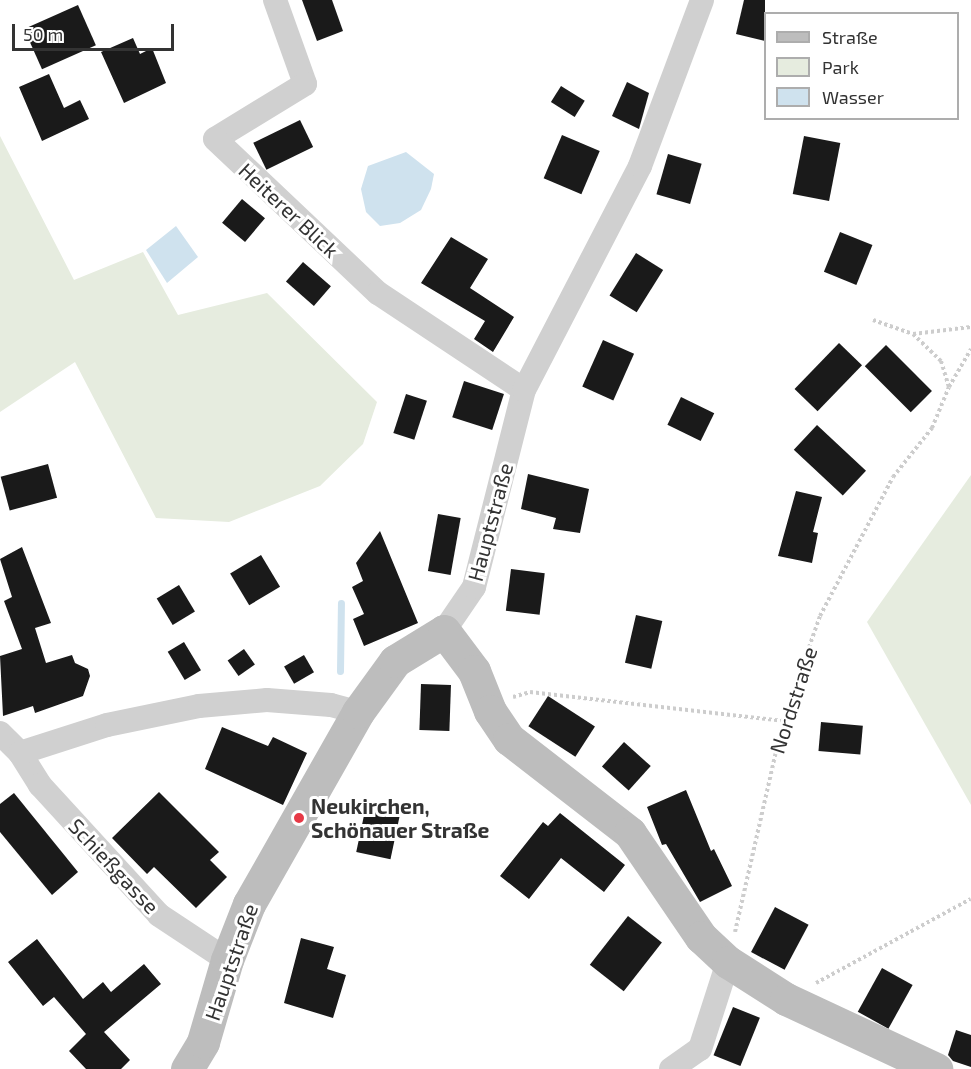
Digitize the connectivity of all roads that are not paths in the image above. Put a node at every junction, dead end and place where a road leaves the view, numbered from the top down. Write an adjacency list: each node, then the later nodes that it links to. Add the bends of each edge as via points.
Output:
1 (275, 0): 3 (street, Heiterer Blick, via 305,84 215,139 378,293)
2 (702, 0): 3 (street, Hauptstraße, via 640,166)
3 (524, 390): 4 (street, Hauptstraße, via 474,587)
4 (444, 631): 5 (street, Hauptstraße, via 395,661); 9 (street, via 474,671 487,703 509,739 630,833 684,915)
5 (358, 712): 7 (street, via 331,705 267,700 199,706 107,725); 8 (street, Hauptstraße, via 249,904)
6 (0, 733): 7 (street, Schießgasse)
7 (20, 753): 8 (street, Schießgasse, via 40,785 159,915)
8 (226, 960): 10 (street, Hauptstraße, via 203,1042)
9 (728, 962): 11 (street, via 700,1048); 12 (street, via 786,999)
10 (187, 1069)
11 (671, 1069)
12 (936, 1069)

